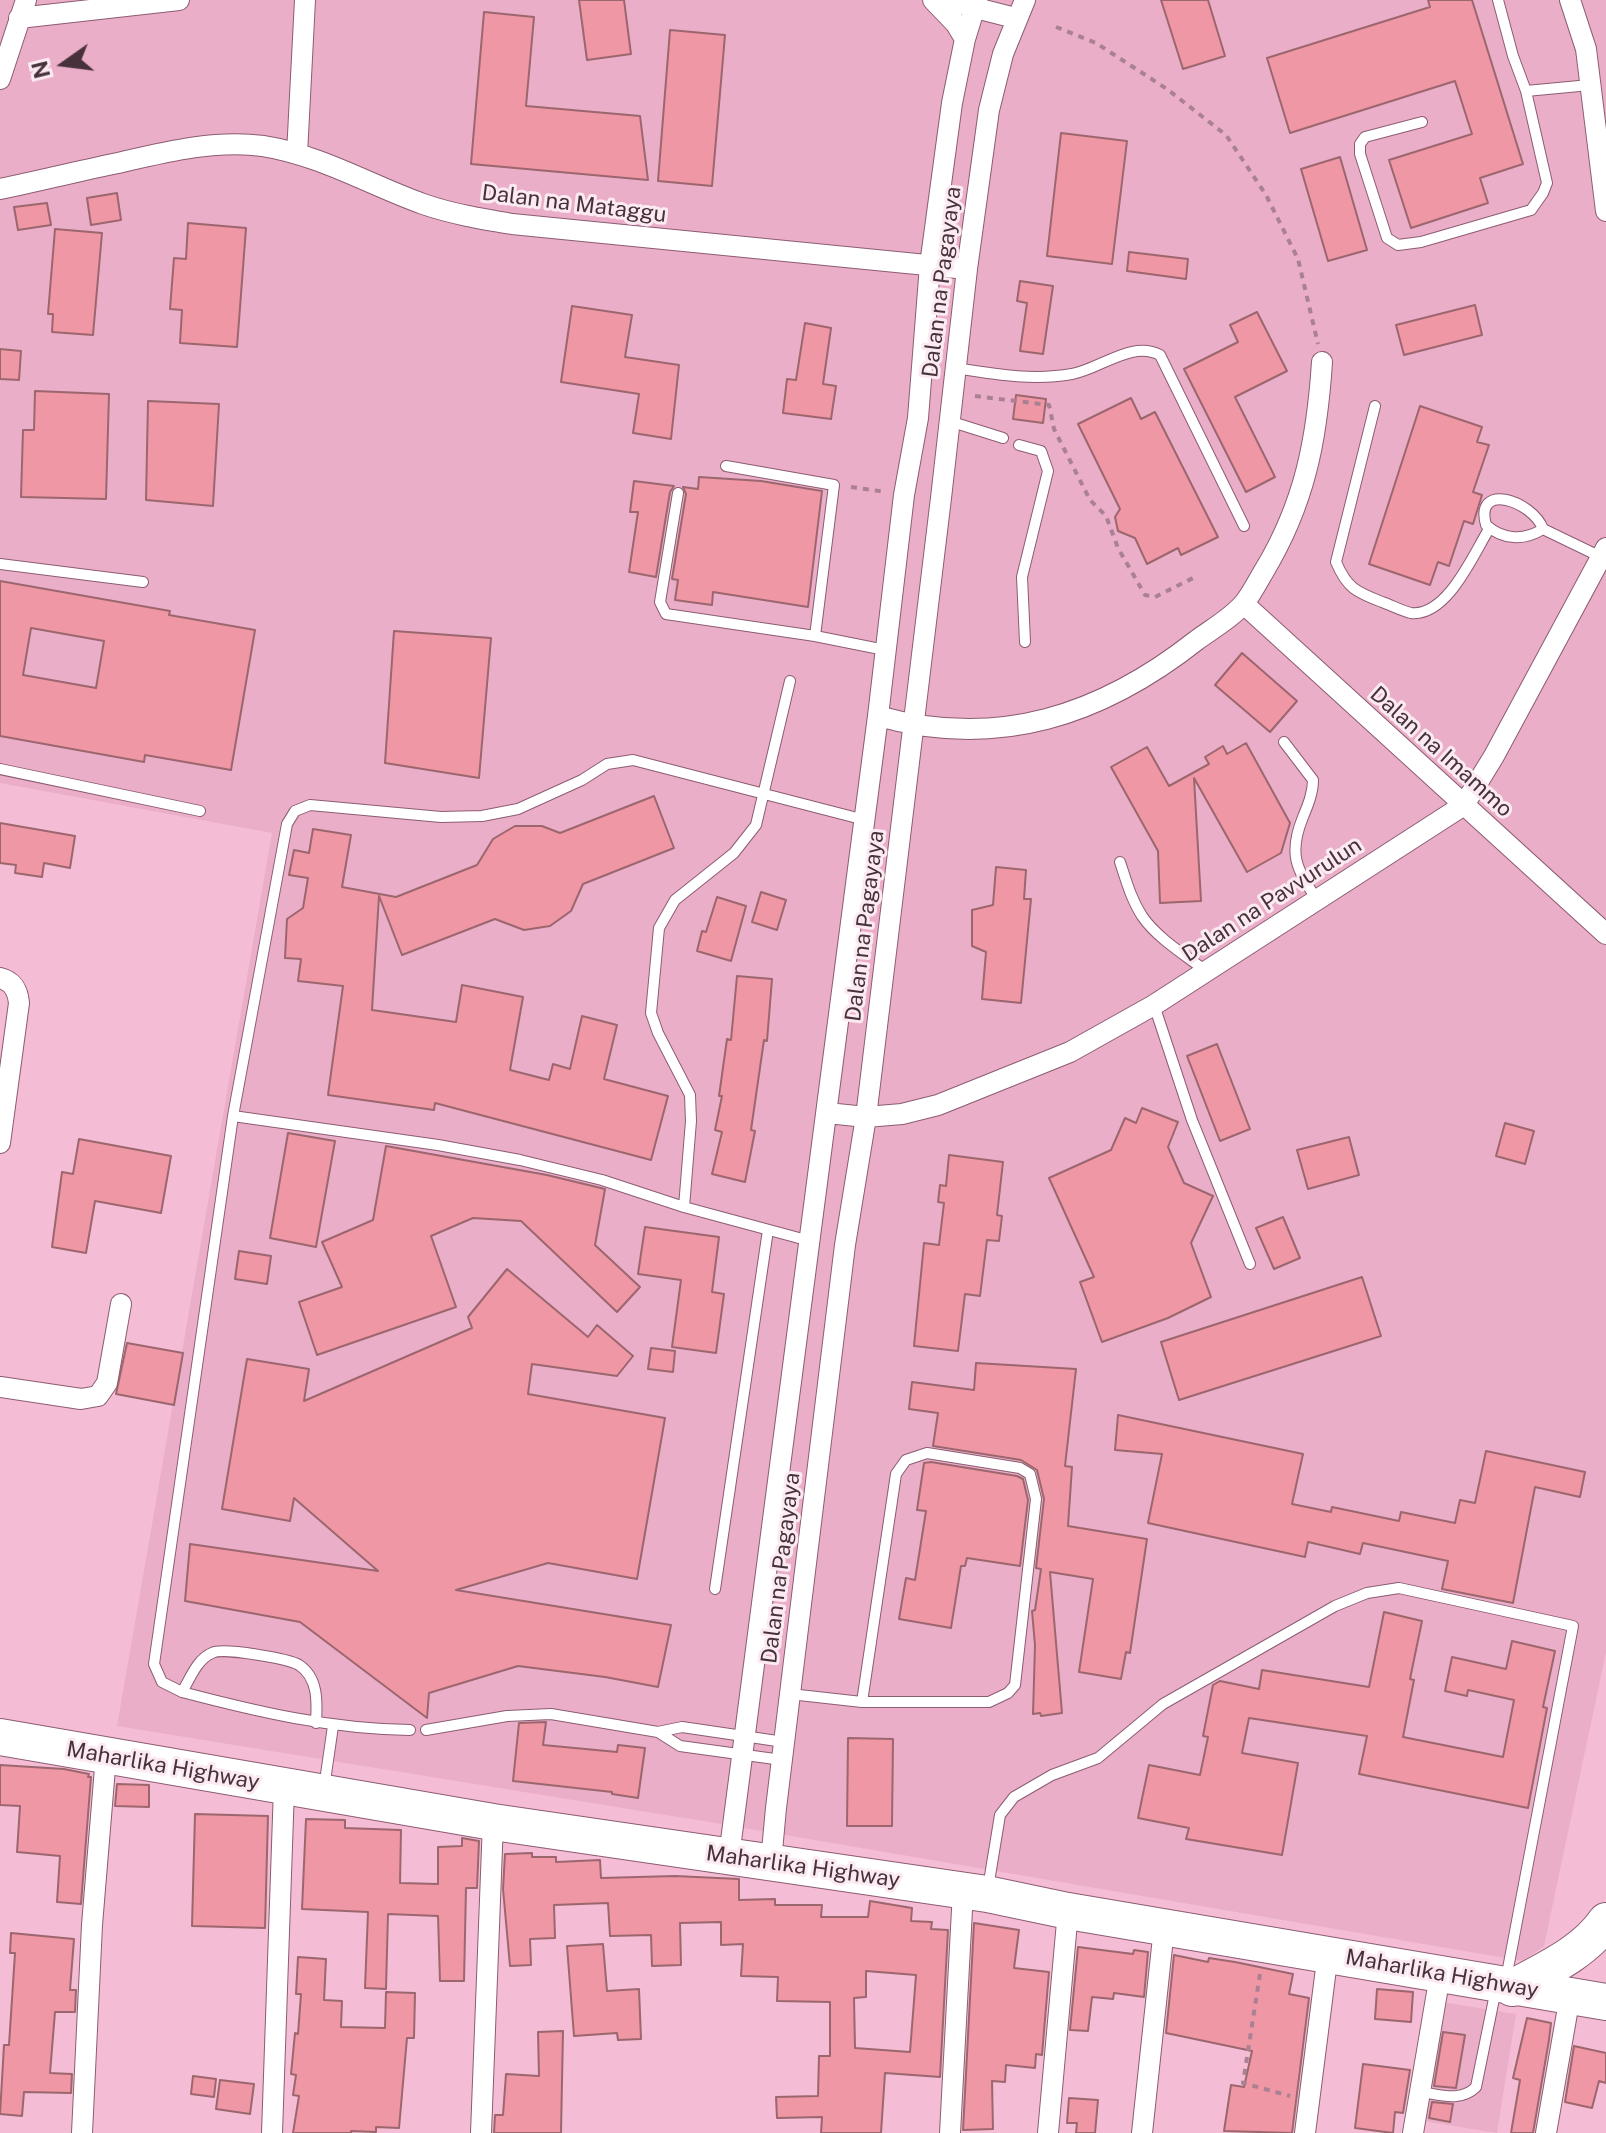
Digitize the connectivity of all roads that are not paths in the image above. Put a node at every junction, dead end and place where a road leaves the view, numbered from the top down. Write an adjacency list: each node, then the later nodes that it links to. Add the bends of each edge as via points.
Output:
1 (179, 0): 8 (street)
2 (305, 0): 15 (street)
3 (933, 0): 10 (street)
4 (945, 0): 7 (street)
5 (1498, 0): 13 (lane)
6 (1570, 0): 12 (street, via 1586,49)
7 (976, 3): 9 (street); 10 (street, Dalan na Pagayaya)
8 (22, 9): 11 (street)
9 (1020, 9): 19 (street, Dalan na Pagayaya, via 989,110)
10 (965, 39): 18 (street, Dalan na Pagayaya)
11 (0, 79)
12 (1590, 85): 13 (lane); 17 (street)
13 (1526, 91): 14 (lane, via 1547,183 1537,203 1531,210 1398,245 1387,238 1360,144 1365,137)
14 (1422, 122)
15 (297, 154): 16 (street, Dalan na Mataggu, via 261,146 215,146); 18 (street, Dalan na Mataggu, via 424,204 497,222)
16 (0, 189)
17 (1606, 211)
18 (930, 265): 19 (street, Dalan na Mataggu); 37 (street, Dalan na Pagayaya, via 918,418)
19 (967, 269): 21 (street, Dalan na Pagayaya)
20 (1322, 362): 34 (street, via 1319,410 1294,514)
21 (955, 368): 23 (street, Dalan na Pagayaya); 28 (lane, via 1019,377 1058,376 1129,353 1145,350 1160,355)
22 (1375, 406): 29 (lane, via 1336,562 1343,579 1358,592 1410,613 1424,612 1442,603)
23 (949, 421): 24 (lane); 40 (street, Dalan na Pagayaya)
24 (1003, 438)
25 (1019, 445): 36 (lane, via 1041,451 1048,471 1022,577)
26 (726, 466): 35 (lane, via 834,485)
27 (678, 493): 35 (lane, via 660,602 666,614)
28 (1244, 526)
29 (1489, 529): 30 (lane, via 1511,538); 30 (lane, via 1484,519 1487,505 1499,498 1530,510)
30 (1543, 529): 31 (lane)
31 (1604, 552): 44 (street, Dalan na Pavvurulun)
32 (0, 564): 33 (lane)
33 (143, 582)
34 (1244, 604): 40 (street, via 1177,656 1067,715 1016,726); 44 (street, Dalan na Imammo)
35 (815, 636): 37 (lane)
36 (1025, 642)
37 (885, 650): 39 (street, Dalan na Pagayaya)
38 (790, 681): 43 (lane)
39 (878, 716): 40 (street); 46 (street, Dalan na Pagayaya)
40 (913, 726): 55 (street, Dalan na Pagayaya)
41 (1284, 742): 48 (lane, via 1313,780 1295,850 1299,871)
42 (0, 769): 45 (lane)
43 (764, 794): 46 (lane); 54 (lane, via 633,760 607,764 518,809 482,816 301,807 287,824); 57 (lane, via 748,838 675,900 659,928 651,1013 690,1095)
44 (1464, 805): 48 (street, Dalan na Pavvurulun); 49 (street, Dalan na Imammo)
45 (200, 811)
46 (865, 820): 53 (street, Dalan na Pagayaya)
47 (1120, 862): 50 (lane, via 1143,918)
48 (1317, 900): 50 (street, Dalan na Pavvurulun)
49 (1606, 934)
50 (1206, 971): 52 (street, Dalan na Pavvurulun)
51 (0, 978): 56 (street, via 19,994)
52 (1154, 1005): 55 (street, Dalan na Pavvurulun, via 1070,1052 1003,1081 938,1105); 60 (lane, via 1192,1120)
53 (827, 1113): 55 (street, Dalan na Pavvurulun); 59 (street, Dalan na Pagayaya)
54 (233, 1116): 57 (lane, via 520,1160); 64 (lane, via 154,1664 162,1682)
55 (866, 1117): 65 (street, Dalan na Pagayaya, via 845,1245)
56 (0, 1143)
57 (684, 1207): 58 (lane)
58 (768, 1230): 59 (lane); 63 (lane)
59 (810, 1241): 73 (street, Dalan na Pagayaya)
60 (1250, 1264)
61 (121, 1304): 62 (street, via 107,1383 98,1396 81,1399)
62 (0, 1387)
63 (715, 1589)
64 (182, 1692): 67 (lane); 67 (lane, via 196,1666 212,1653 252,1654 299,1665 318,1698)
65 (790, 1694): 66 (lane); 74 (street, Dalan na Pagayaya)
66 (862, 1702): 66 (lane, via 896,1474 906,1460 927,1453 1030,1474 1036,1499 1015,1685 989,1702)
67 (316, 1723): 68 (lane)
68 (333, 1726): 69 (lane); 77 (lane)
69 (410, 1730)
70 (426, 1730): 71 (lane, via 551,1714)
71 (658, 1732): 73 (lane, via 682,1727); 73 (lane, via 680,1746)
72 (0, 1737): 75 (highway, Maharlika Highway)
73 (744, 1746): 74 (lane); 74 (lane); 79 (street, Dalan na Pagayaya)
74 (783, 1751): 80 (street, Dalan na Pagayaya)
75 (106, 1756): 76 (highway, Maharlika Highway); 91 (street)
76 (284, 1788): 77 (highway, Maharlika Highway); 92 (street)
77 (323, 1794): 78 (highway, Maharlika Highway)
78 (493, 1822): 79 (highway, Maharlika Highway); 93 (street)
79 (729, 1856): 80 (highway, Maharlika Highway)
80 (771, 1862): 81 (highway, Maharlika Highway)
81 (975, 1892): 82 (highway, Maharlika Highway); 87 (lane, via 1000,1815 1014,1797 1098,1758 1163,1704 1335,1606 1399,1588 1573,1626); 94 (street)
82 (1068, 1911): 84 (highway, Maharlika Highway); 95 (street)
83 (1606, 1921): 87 (highway, via 1574,1952)
84 (1164, 1928): 85 (highway, Maharlika Highway); 96 (street)
85 (1328, 1953): 86 (highway, Maharlika Highway); 97 (street)
86 (1440, 1975): 87 (highway, Maharlika Highway); 90 (street)
87 (1504, 1986): 88 (highway, Maharlika Highway); 90 (lane, via 1476,2087 1457,2097)
88 (1570, 1996): 89 (highway, Maharlika Highway); 99 (street)
89 (1606, 2002)
90 (1422, 2092): 98 (street)
91 (82, 2133)
92 (272, 2133)
93 (481, 2133)
94 (950, 2133)
95 (1048, 2133)
96 (1142, 2133)
97 (1305, 2133)
98 (1413, 2133)
99 (1546, 2133)

